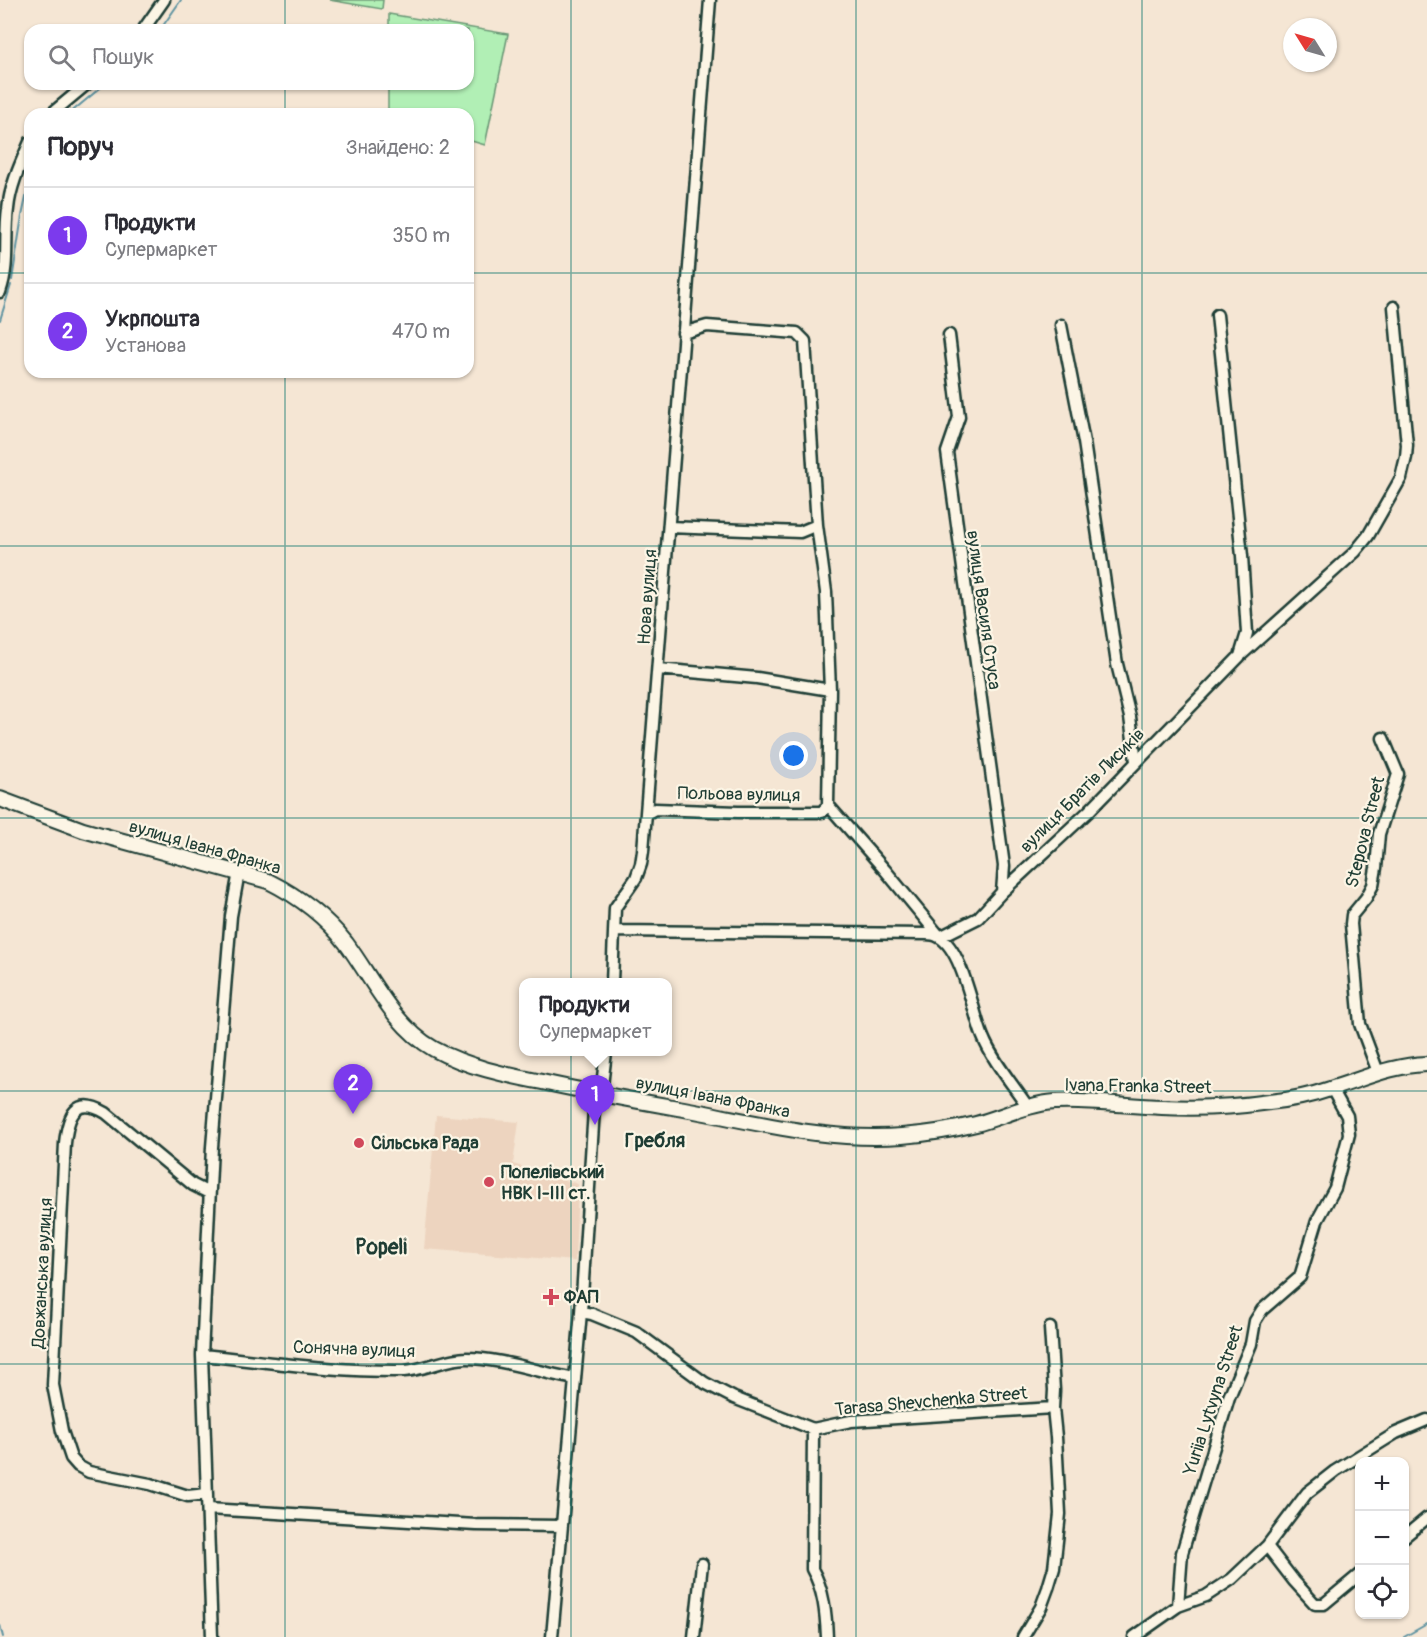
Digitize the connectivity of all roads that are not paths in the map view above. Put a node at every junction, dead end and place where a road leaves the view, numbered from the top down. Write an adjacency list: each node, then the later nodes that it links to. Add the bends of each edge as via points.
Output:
1 (164, 0): 3 (street)
2 (710, 0): 12 (street, Нова вулиця)
3 (148, 24)
4 (80, 90): 5 (street)
5 (58, 108)
6 (24, 157): 7 (street)
7 (4, 227): 8 (street, via 8,260)
8 (0, 292)
9 (1394, 307): 16 (street, вулиця Братів Лисиків, via 1407,446 1401,478 1355,552)
10 (1217, 315): 16 (street, via 1242,567 1246,633)
11 (1061, 325): 20 (street)
12 (683, 333): 14 (street, Польова вулиця, via 707,326 797,333 805,341); 15 (street, Нова вулиця)
13 (949, 335): 25 (street, вулиця Василя Стуса, via 959,417 947,452 1004,866)
14 (817, 525): 15 (street, via 800,532); 18 (street, Польова вулиця)
15 (669, 527): 17 (street, Нова вулиця)
16 (1240, 656): 20 (street, вулиця Братів Лисиків)
17 (658, 669): 18 (street, via 757,678); 23 (street, Нова вулиця)
18 (830, 690): 22 (street, Польова вулиця)
19 (1383, 738): 31 (street, Stepova Street, via 1398,774 1379,834 1373,885 1352,915 1351,924 1360,1024)
20 (1136, 761): 25 (street, вулиця Братів Лисиків)
21 (0, 799): 24 (main road, вулиця Івана Франка, via 83,831)
22 (827, 810): 23 (street, Польова вулиця, via 655,809); 27 (street, via 879,863)
23 (646, 814): 26 (street, Нова вулиця, via 641,864 615,908)
24 (239, 872): 33 (main road, вулиця Івана Франка, via 295,895 329,924 398,1017 433,1048 475,1066); 35 (street, via 231,916)
25 (1002, 892): 27 (street, вулиця Братів Лисиків, via 978,918)
26 (614, 931): 27 (street); 28 (street, Нова вулиця)
27 (940, 937): 34 (street, via 969,989 982,1036)
28 (612, 978)
29 (605, 1056): 33 (street)
30 (1427, 1064): 31 (main road, Ivana Franka Street)
31 (1377, 1072): 32 (main road, Ivana Franka Street)
32 (1332, 1089): 34 (main road, Ivana Franka Street, via 1266,1103 1195,1108 1056,1102); 51 (street, Yuriia Lytvyna Street, via 1347,1116 1349,1134 1335,1188 1317,1221 1300,1277 1262,1310 1256,1322 1182,1553)
33 (598, 1094): 34 (main road, вулиця Івана Франка, via 771,1128 854,1137 956,1129); 36 (street)
34 (1028, 1107)
35 (209, 1193): 38 (street); 43 (street, Довжанська вулиця, via 193,1185 100,1110 85,1105 72,1115 65,1143 53,1385 70,1458 89,1472 188,1496)
36 (581, 1312): 39 (street); 42 (street, Tarasa Shevchenka Street, via 636,1332 705,1383 734,1398)
37 (1050, 1328): 40 (street, Tarasa Shevchenka Street)
38 (202, 1355): 39 (street, Сонячна вулиця, via 402,1371 465,1358 482,1359); 43 (street)
39 (575, 1379): 46 (street)
40 (1053, 1408): 42 (street, Tarasa Shevchenka Street, via 851,1421); 56 (street, Tarasa Shevchenka Street, via 1060,1514 1054,1568 1041,1607)
41 (1427, 1420): 48 (street, via 1396,1433 1307,1493)
42 (813, 1429): 55 (street, Tarasa Shevchenka Street, via 812,1569 819,1581)
43 (207, 1494): 44 (street)
44 (208, 1509): 46 (street, via 476,1525); 52 (street)
45 (1427, 1518): 47 (street)
46 (561, 1526): 53 (street)
47 (1409, 1533)
48 (1267, 1546): 50 (street, via 1315,1604 1324,1604); 51 (street, via 1232,1579 1206,1596)
49 (702, 1564): 54 (street)
50 (1355, 1577)
51 (1178, 1606): 57 (street)
52 (212, 1637)
53 (552, 1637)
54 (694, 1637)
55 (827, 1637)
56 (1023, 1637)
57 (1134, 1637)

